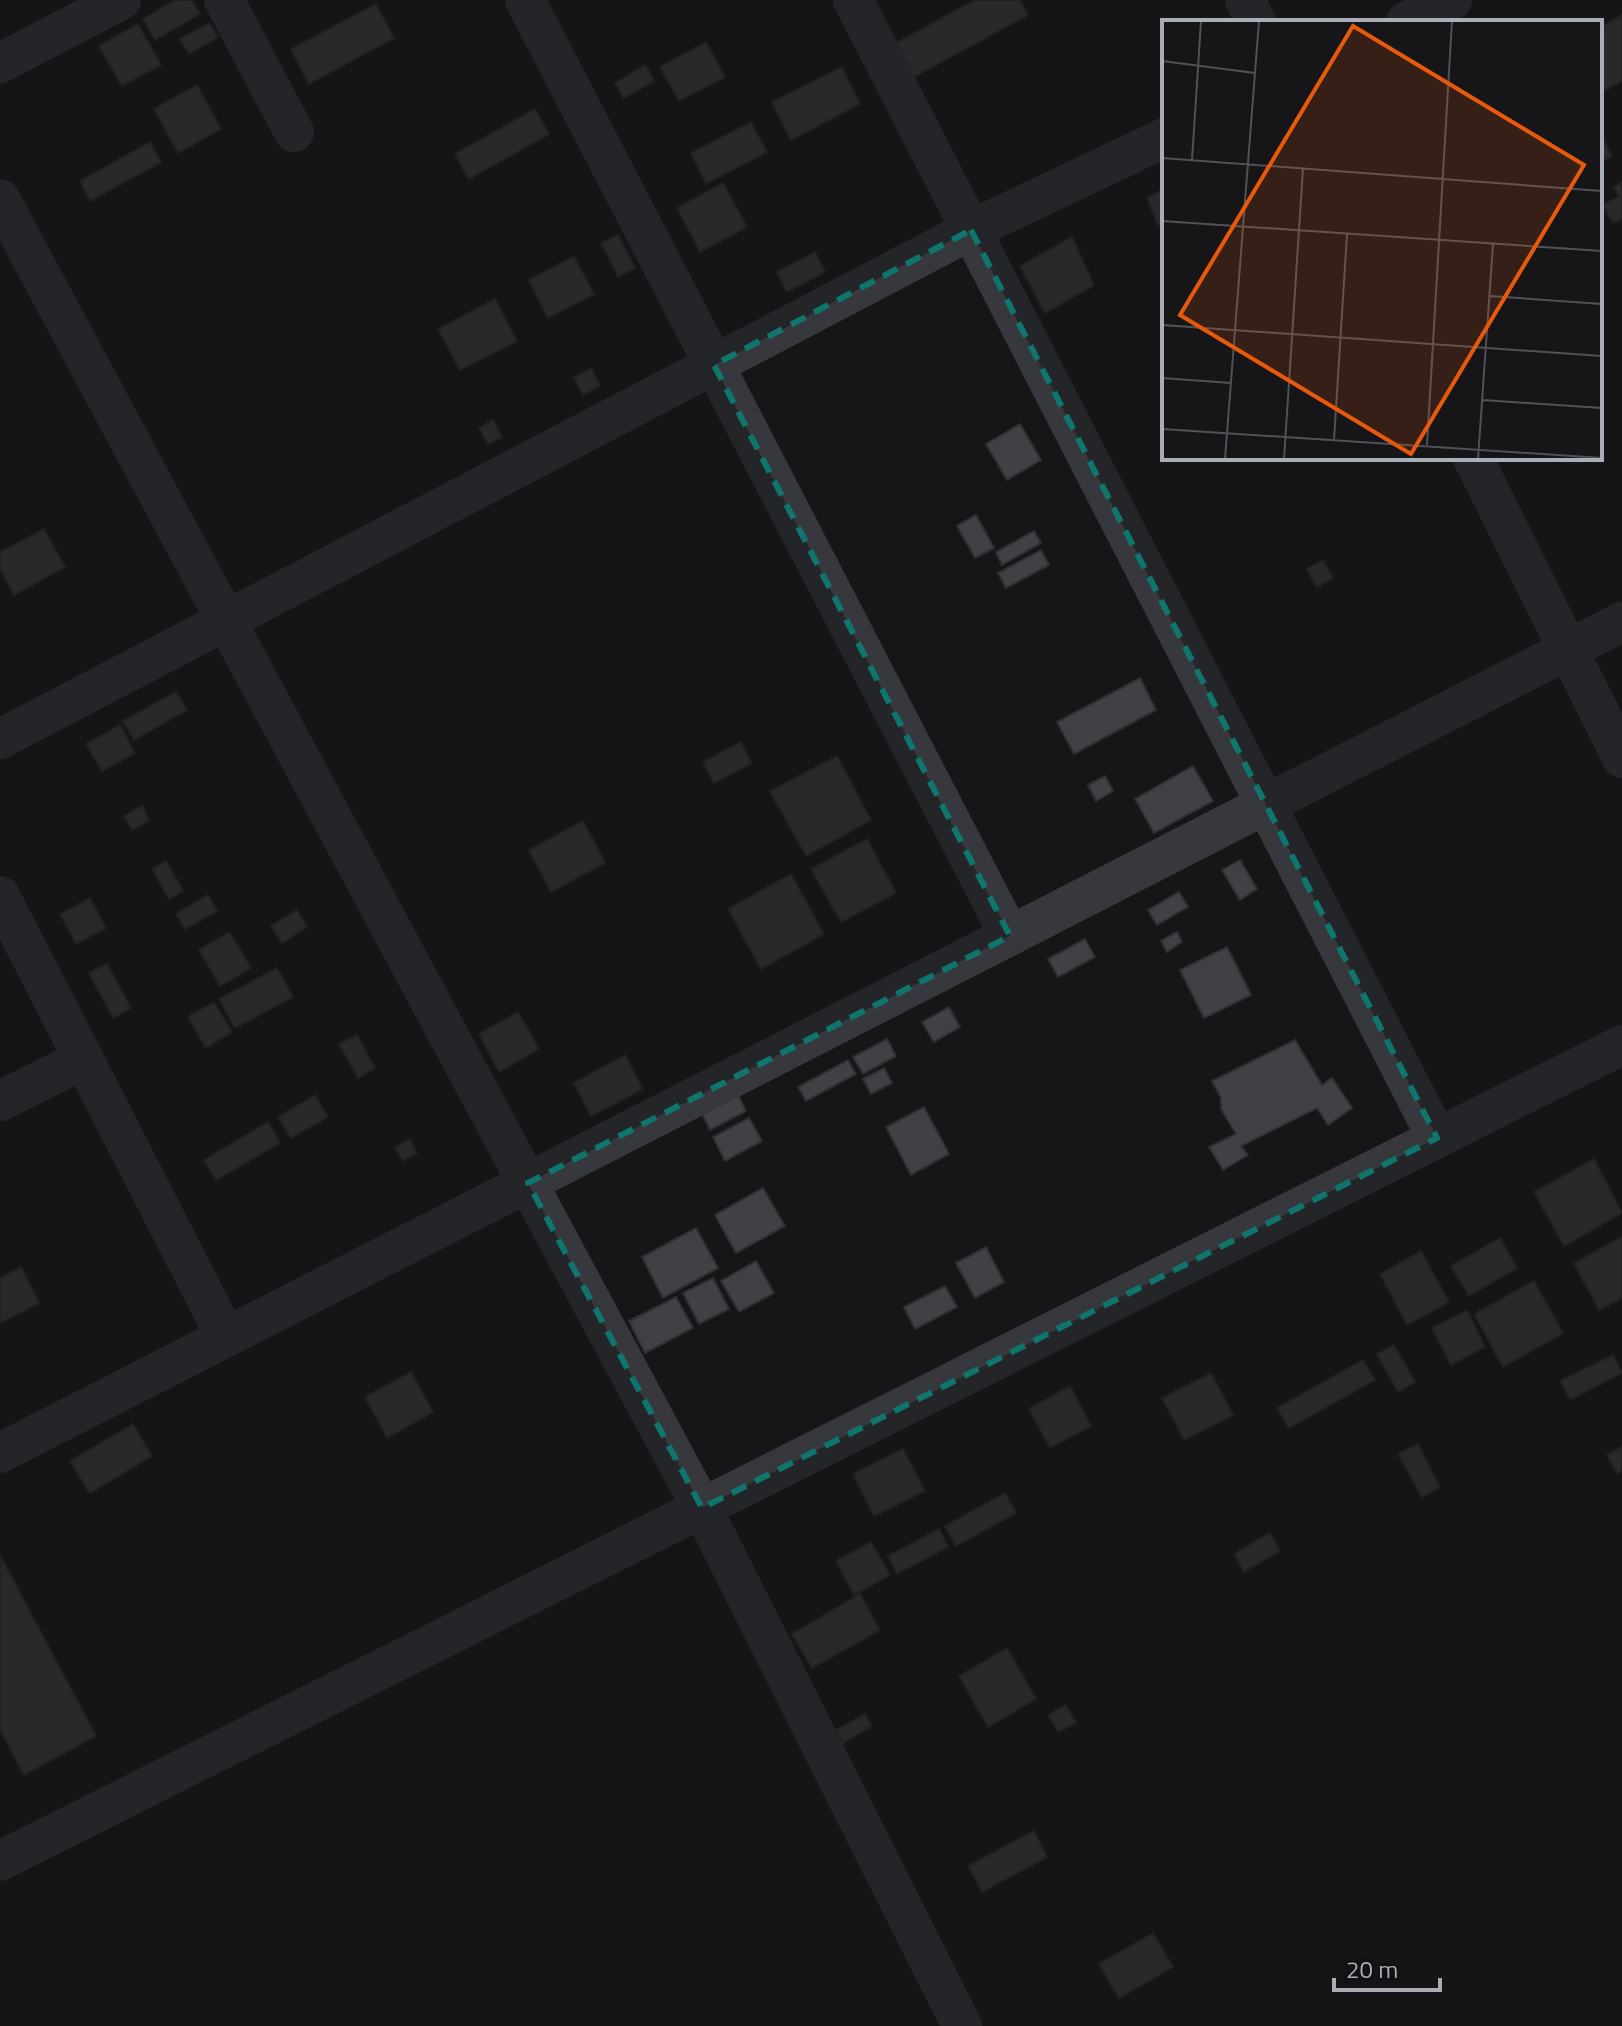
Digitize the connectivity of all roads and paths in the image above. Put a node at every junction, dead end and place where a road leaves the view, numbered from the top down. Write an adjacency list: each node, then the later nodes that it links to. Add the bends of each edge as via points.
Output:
1 (121, 0): 9 (street)
2 (224, 0): 10 (street)
3 (525, 0): 14 (street)
4 (853, 0): 13 (street)
5 (1245, 0): 7 (street)
6 (1452, 0): 8 (street)
7 (1255, 20)
8 (1410, 20)
9 (0, 63)
10 (294, 132)
11 (1162, 139): 13 (street)
12 (0, 199): 16 (street)
13 (971, 230): 14 (street); 21 (street)
14 (714, 365): 16 (street); 23 (street)
15 (1474, 460): 18 (street)
16 (226, 621): 19 (street); 28 (street)
17 (1622, 622): 18 (street)
18 (1568, 650): 20 (street); 21 (street)
19 (0, 739)
20 (1622, 758)
21 (1266, 805): 23 (street); 27 (street)
22 (0, 896): 25 (street)
23 (1010, 936): 28 (street)
24 (1622, 1045): 27 (street)
25 (84, 1059): 26 (street); 29 (street)
26 (0, 1101)
27 (1437, 1138): 31 (street)
28 (528, 1183): 29 (street); 31 (street)
29 (226, 1337): 30 (street)
30 (0, 1453)
31 (702, 1508): 32 (street); 33 (street)
32 (0, 1861)
33 (962, 2026)

